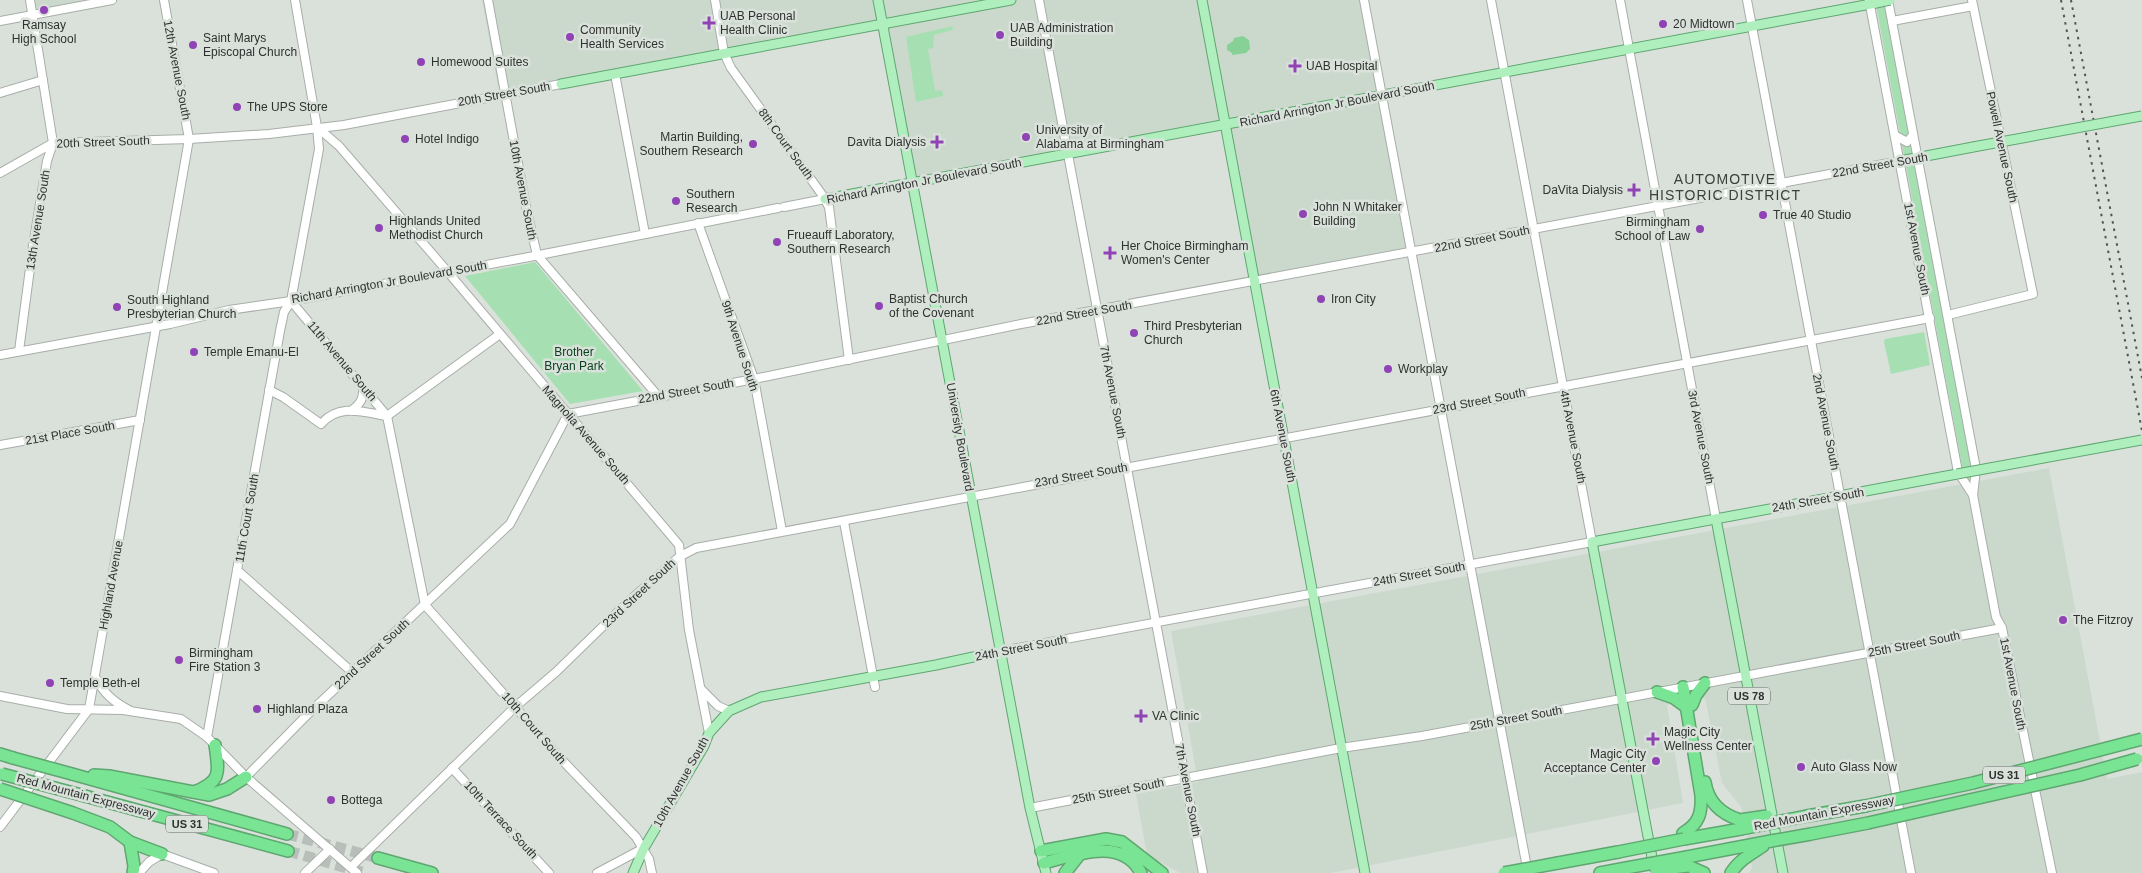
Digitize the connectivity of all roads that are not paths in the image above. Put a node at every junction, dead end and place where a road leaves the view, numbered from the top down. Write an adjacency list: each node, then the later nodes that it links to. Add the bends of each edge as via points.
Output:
1 (30, 0): 18 (street, 13th Avenue South)
2 (112, 0): 18 (street)
3 (164, 0): 37 (street, 12th Avenue South)
4 (295, 0): 34 (street)
5 (488, 0): 30 (street, 10th Avenue South)
6 (715, 0): 24 (street)
7 (878, 0): 21 (main road, University Boulevard)
8 (1011, 0): 21 (main road, 20th Street South)
9 (1039, 0): 39 (street, 7th Avenue South)
10 (1202, 0): 33 (main road, 6th Avenue South)
11 (1364, 0): 31 (street)
12 (1491, 0): 25 (street, 4th Avenue South)
13 (1620, 0): 23 (street, 3rd Avenue South)
14 (1747, 0): 22 (street, 2nd Avenue South)
15 (1889, 0): 16 (main road, Richard Arrington Jr Boulevard South, bridge); 20 (street, 1st Avenue South)
16 (1872, 2): 22 (main road, Richard Arrington Jr Boulevard South); 36 (street, 1st Avenue South)
17 (1973, 3): 20 (street); 56 (street, Powell Avenue South, via 2033,294)
18 (32, 15): 19 (street); 27 (street, 13th Avenue South)
19 (0, 21)
20 (1892, 21): 35 (street, 1st Avenue South)
21 (882, 24): 24 (main road, 20th Street South); 44 (main road, University Boulevard)
22 (1752, 26): 23 (main road, Richard Arrington Jr Boulevard South); 43 (street, 2nd Avenue South)
23 (1629, 49): 25 (main road, Richard Arrington Jr Boulevard South); 46 (street, 3rd Avenue South)
24 (724, 53): 26 (main road, 20th Street South); 45 (street, 8th Court South, via 731,68)
25 (1504, 73): 31 (main road, Richard Arrington Jr Boulevard South); 48 (street, 4th Avenue South)
26 (615, 74): 28 (main road, 20th Street South); 49 (street)
27 (43, 80): 29 (street); 38 (street, 13th Avenue South)
28 (561, 84): 30 (street, 20th Street South)
29 (0, 94)
30 (505, 94): 34 (street, 20th Street South, via 344,125); 51 (street, 10th Avenue South)
31 (1382, 96): 33 (main road, Richard Arrington Jr Boulevard South); 50 (street)
32 (2142, 116): 40 (main road, 22nd Street South, bridge)
33 (1225, 125): 39 (main road, Richard Arrington Jr Boulevard South); 53 (main road, 6th Avenue South)
34 (317, 127): 37 (street, 20th Street South); 52 (street, Magnolia Avenue South, via 339,146); 54 (street, via 319,149)
35 (1914, 135): 36 (street, via 1907,142); 40 (street, 1st Avenue South)
36 (1896, 136): 41 (street, 1st Avenue South)
37 (189, 139): 38 (street, 20th Street South); 58 (street, Highland Avenue)
38 (53, 143): 42 (street, 20th Street South); 62 (street, 13th Avenue South, via 47,161)
39 (1067, 154): 44 (main road, Richard Arrington Jr Boulevard South); 55 (street, 7th Avenue South)
40 (1918, 158): 41 (main road, 22nd Street South); 56 (street, 1st Avenue South)
41 (1900, 161): 43 (street, 22nd Street South); 57 (street, 1st Avenue South)
42 (0, 173)
43 (1781, 182): 46 (street, 22nd Street South); 60 (street, 2nd Avenue South)
44 (913, 183): 45 (main road, Richard Arrington Jr Boulevard South); 61 (main road, University Boulevard)
45 (825, 200): 47 (street, Richard Arrington Jr Boulevard South); 64 (street, 8th Court South, via 829,207)
46 (1658, 206): 48 (street, 22nd Street South); 65 (street, 3rd Avenue South)
47 (698, 223): 49 (street, Richard Arrington Jr Boulevard South); 66 (street, 9th Avenue South)
48 (1534, 229): 50 (street, 22nd Street South); 67 (street, 4th Avenue South)
49 (645, 234): 51 (street, Richard Arrington Jr Boulevard South)
50 (1412, 252): 53 (street, 22nd Street South); 71 (street)
51 (537, 255): 52 (street, Richard Arrington Jr Boulevard South); 70 (street, 10th Avenue South)
52 (447, 271): 54 (street, Richard Arrington Jr Boulevard South); 59 (street, Magnolia Avenue South)
53 (1254, 282): 55 (street, 22nd Street South); 76 (main road, 6th Avenue South)
54 (291, 301): 58 (street, Richard Arrington Jr Boulevard South); 68 (street, 11th Avenue South); 69 (street, 11th Court South, via 284,312)
55 (1097, 311): 61 (street, 22nd Street South); 79 (street, 7th Avenue South)
56 (1948, 315): 80 (street, 1st Avenue South, via 1976,469)
57 (1930, 318): 60 (street, 23rd Street South); 80 (street, 1st Avenue South, via 1958,472)
58 (156, 326): 62 (street, Richard Arrington Jr Boulevard South); 75 (street, Highland Avenue)
59 (500, 334): 73 (street, Magnolia Avenue South); 74 (street)
60 (1811, 339): 65 (street, 23rd Street South); 82 (street, 2nd Avenue South)
61 (942, 341): 64 (street, 22nd Street South); 81 (main road, University Boulevard)
62 (18, 351): 63 (street, Richard Arrington Jr Boulevard South)
63 (0, 355)
64 (848, 360): 66 (street, 22nd Street South)
65 (1687, 362): 67 (street, 23rd Street South); 83 (street, 3rd Avenue South)
66 (754, 379): 70 (street, 22nd Street South); 85 (street, 9th Avenue South)
67 (1563, 385): 71 (street, 23rd Street South); 86 (street, 4th Avenue South)
68 (363, 387): 72 (street, via 361,402); 74 (street, 11th Avenue South)
69 (269, 390): 72 (street, via 321,424 339,410); 89 (street, 11th Court South)
70 (658, 396): 73 (street, 22nd Street South)
71 (1441, 409): 76 (street, 23rd Street South); 88 (street)
72 (351, 411): 74 (street)
73 (568, 414): 87 (street, Magnolia Avenue South, via 678,545); 91 (street, 22nd Street South, via 510,524)
74 (387, 416): 91 (street, 11th Avenue South)
75 (140, 420): 78 (street, 21st Place South); 99 (street, Highland Avenue)
76 (1284, 438): 79 (street, 23rd Street South); 90 (main road, 6th Avenue South)
77 (2142, 440): 82 (main road, 24th Street South, bridge)
78 (0, 445)
79 (1127, 467): 81 (street, 23rd Street South); 92 (street, 7th Avenue South)
80 (1973, 495): 93 (street, 1st Avenue South, via 1996,617)
81 (970, 496): 84 (street, 23rd Street South); 94 (main road, University Boulevard)
82 (1840, 496): 83 (main road, 24th Street South); 95 (street, 2nd Avenue South)
83 (1716, 519): 86 (main road, 24th Street South); 98 (main road, 3rd Avenue South / US 78)
84 (844, 522): 85 (street, 23rd Street South); 97 (street)
85 (782, 531): 87 (street, 23rd Street South, via 696,548)
86 (1592, 542): 88 (street, 24th Street South); 106 (main road, 4th Avenue South)
87 (679, 557): 103 (street, 10th Avenue South); 108 (street, 23rd Street South)
88 (1470, 564): 90 (street, 24th Street South); 112 (street)
89 (238, 570): 96 (street); 115 (street, 11th Court South, via 222,649)
90 (1313, 593): 92 (street, 24th Street South); 116 (main road, 6th Avenue South)
91 (425, 605): 96 (street, 22nd Street South); 108 (street, 10th Court South)
92 (1157, 622): 94 (street, 24th Street South); 123 (street, 7th Avenue South)
93 (2002, 628): 95 (street, 25th Street South); 166 (street, 1st Avenue South)
94 (1001, 651): 97 (main road, 24th Street South); 126 (main road, University Boulevard)
95 (1869, 653): 98 (street, 25th Street South); 165 (street, 2nd Avenue South)
96 (352, 672): 121 (street, 22nd Street South)
97 (873, 676): 101 (street); 110 (main road, 24th Street South, via 761,697)
98 (1746, 676): 100 (street, 25th Street South); 164 (main road, 3rd Avenue South / US 78)
99 (95, 677): 109 (street, Highland Avenue); 111 (street, via 105,694)
100 (1705, 683): 102 (street, 25th Street South); 107 (highway)
101 (875, 687)
102 (1686, 687): 104 (street, 25th Street South); 107 (highway)
103 (701, 688): 110 (street, via 718,706); 113 (street, 10th Avenue South)
104 (1657, 692): 106 (street, 25th Street South); 107 (highway)
105 (0, 696): 109 (street, via 68,709)
106 (1623, 698): 112 (street, 25th Street South); 161 (main road, 4th Avenue South)
107 (1688, 706): 127 (highway, via 1710,799 1718,809); 130 (highway, via 1702,809 1696,823)
108 (515, 707): 119 (street, 23rd Street South); 132 (street, 10th Court South)
109 (89, 709): 111 (street); 128 (street)
110 (729, 711): 113 (main road, 24th Street South)
111 (133, 712): 115 (street, via 181,719)
112 (1500, 721): 116 (street, 25th Street South); 159 (street)
113 (708, 733): 132 (main road, 10th Avenue South, via 704,746)
114 (2142, 738): 127 (highway, Red Mountain Expressway / US 31, bridge, via 1973,783 1860,807 1842,805)
115 (211, 741): 121 (street); 125 (highway, via 218,767 216,779)
116 (1341, 748): 123 (street, 25th Street South); 157 (main road, 6th Avenue South)
117 (0, 754): 122 (highway, Red Mountain Expressway / US 31, bridge)
118 (2140, 758): 136 (highway, Red Mountain Expressway / US 31, bridge, via 2080,775 1868,823 1771,841)
119 (452, 768): 142 (street, 23rd Street South); 149 (street, 10th Terrace South)
120 (1, 773): 134 (highway, Red Mountain Expressway / US 31, bridge)
121 (246, 777): 125 (highway, via 227,789 208,794); 133 (street)
122 (98, 778): 125 (highway); 129 (highway, Red Mountain Expressway / US 31)
123 (1185, 778): 126 (street, 25th Street South); 156 (street, 7th Avenue South)
124 (0, 789): 131 (highway, bridge, via 110,827)
125 (194, 792)
126 (1030, 808): 135 (main road, University Boulevard)
127 (1741, 824): 130 (highway, Red Mountain Expressway)
128 (0, 828)
129 (287, 834)
130 (1683, 836): 158 (highway, Red Mountain Expressway, bridge, via 1650,846)
131 (130, 842): 137 (highway); 144 (highway)
132 (644, 848): 150 (street); 151 (main road, 10th Avenue South); 152 (street)
133 (330, 849): 142 (street); 147 (street)
134 (288, 851)
135 (1041, 851): 141 (main road, University Boulevard); 155 (highway, via 1106,839 1122,842)
136 (1745, 851): 140 (highway, Red Mountain Expressway); 163 (highway)
137 (162, 854): 145 (street); 146 (street)
138 (1080, 854): 141 (highway); 153 (highway); 154 (highway, via 1100,850 1119,853 1135,863)
139 (378, 858): 148 (highway)
140 (1688, 861): 143 (highway, Red Mountain Expressway, bridge); 162 (highway)
141 (1045, 868)
142 (354, 870)
143 (1626, 871): 160 (highway)
144 (133, 873)
145 (139, 873)
146 (214, 873)
147 (305, 873)
148 (432, 873)
149 (549, 873)
150 (597, 873)
151 (633, 873)
152 (652, 873)
153 (1066, 873)
154 (1141, 873)
155 (1162, 873)
156 (1203, 873)
157 (1365, 873)
158 (1504, 873)
159 (1528, 873)
160 (1600, 873)
161 (1655, 873)
162 (1704, 873)
163 (1731, 873)
164 (1782, 873)
165 (1911, 873)
166 (2052, 873)

